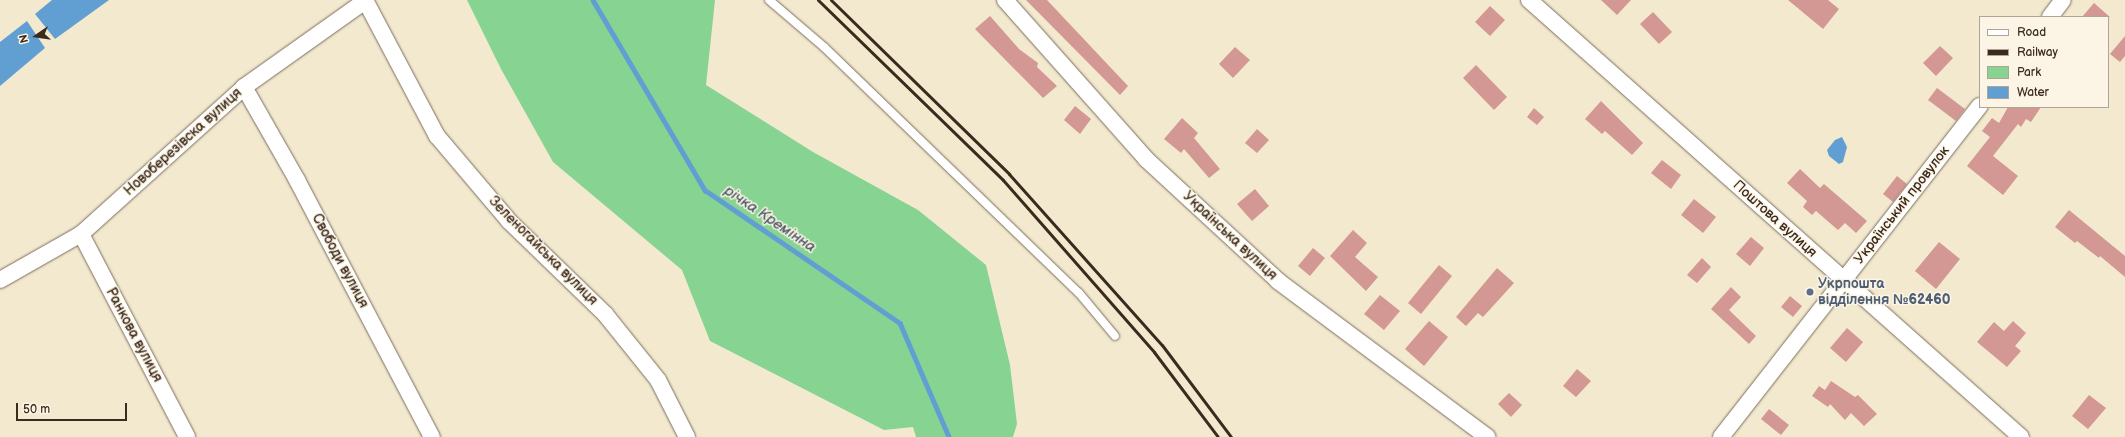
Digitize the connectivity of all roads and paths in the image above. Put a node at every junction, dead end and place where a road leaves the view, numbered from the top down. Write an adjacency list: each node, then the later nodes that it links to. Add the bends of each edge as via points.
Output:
1 (365, 0): 7 (street, Новоберезівска вулиця); 15 (street, Зеленогайська вулиця, via 437,136 509,221 605,314 658,380)
2 (769, 0): 12 (lane, via 824,47 1079,292)
3 (1005, 0): 16 (street, Українська вулиця, via 1146,159 1278,281)
4 (1528, 0): 11 (street, Поштова вулиця)
5 (2063, 0): 6 (street)
6 (2051, 16)
7 (244, 87): 9 (street, Новоберезівска вулиця); 14 (street, Свободи вулиця, via 297,180)
8 (1979, 107): 11 (street, Український провулок)
9 (80, 234): 10 (street, Новоберезівска вулиця); 13 (street, Ранкова вулиця)
10 (0, 280)
11 (1843, 280): 17 (street, Український провулок); 18 (street, Поштова вулиця)
12 (1116, 336)
13 (187, 437)
14 (432, 437)
15 (687, 437)
16 (1487, 437)
17 (1721, 437)
18 (2021, 437)

